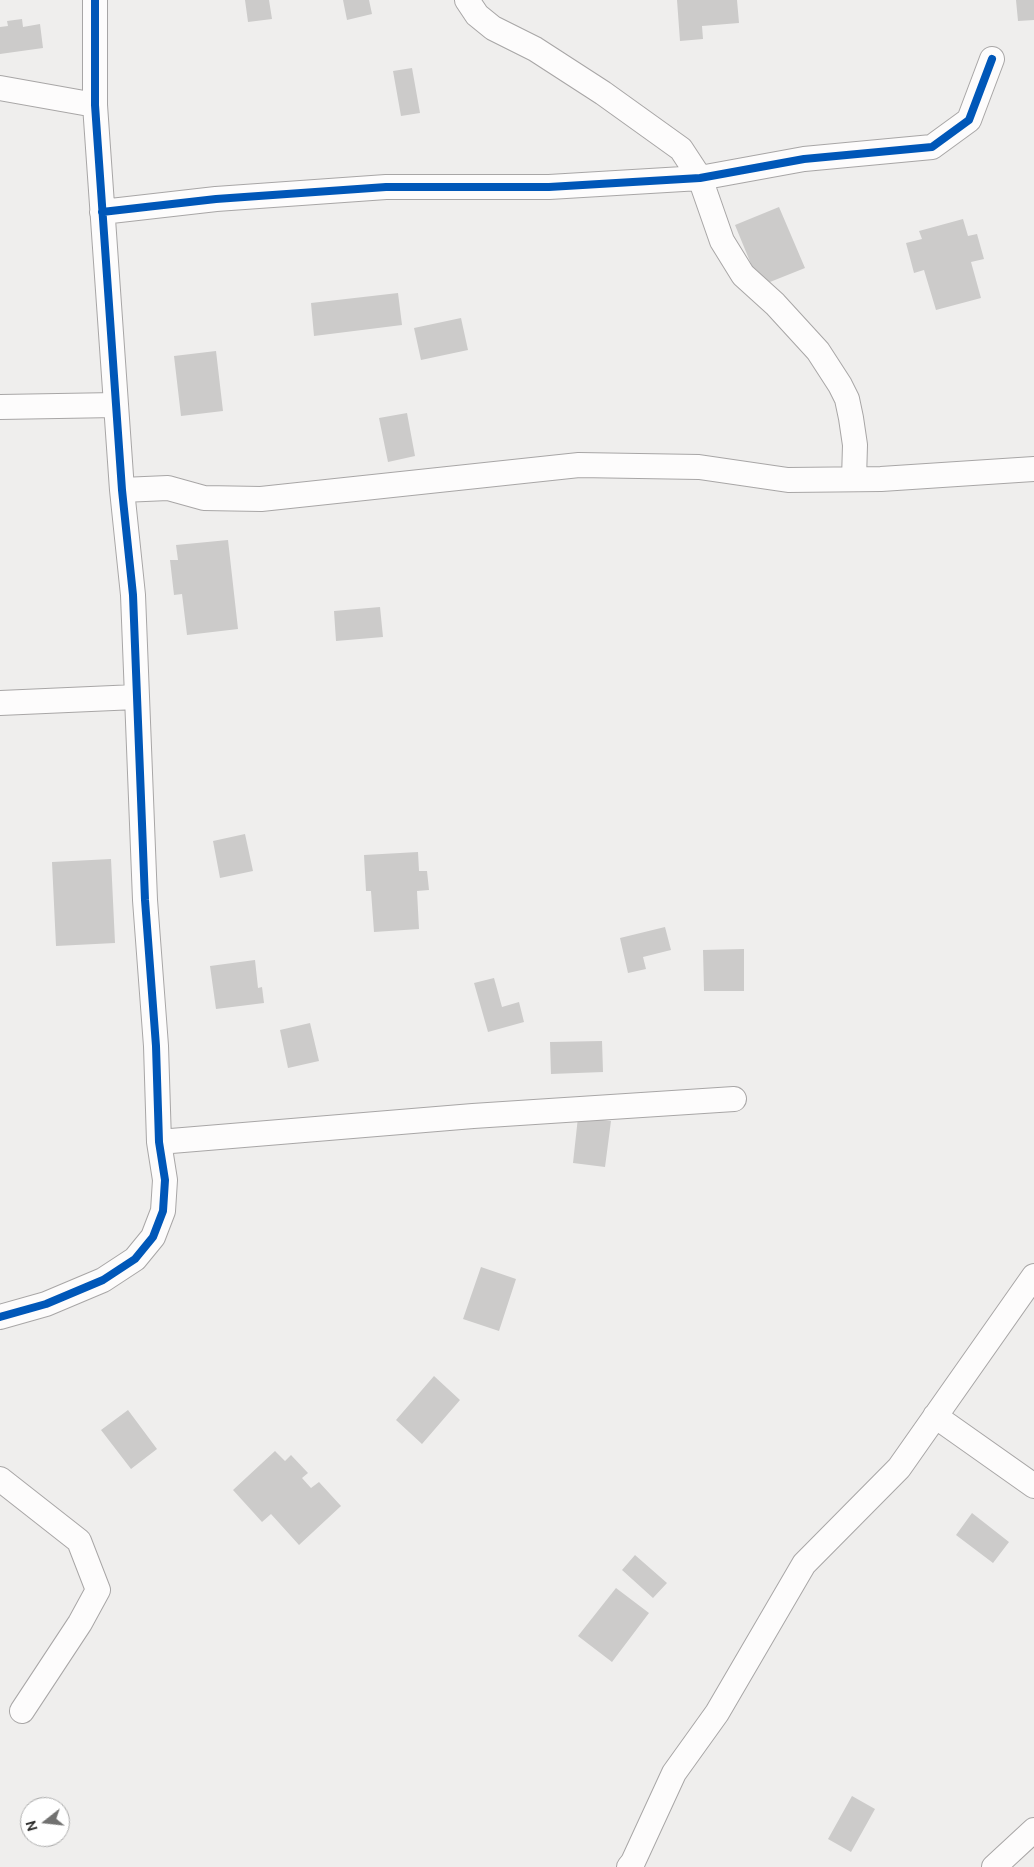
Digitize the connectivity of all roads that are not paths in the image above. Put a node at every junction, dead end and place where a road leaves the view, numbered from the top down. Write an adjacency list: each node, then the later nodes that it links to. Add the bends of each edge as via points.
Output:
1 (95, 0): 5 (street)
2 (467, 0): 6 (street, via 477,15 493,28 535,49 596,88 681,149)
3 (992, 59): 6 (street, via 969,120 932,147 804,159)
4 (0, 88): 5 (street)
5 (95, 105): 7 (street)
6 (700, 178): 7 (street, via 548,187 386,187 216,199); 11 (street, via 722,241 743,274 818,351 840,385 851,418)
7 (102, 212): 8 (street)
8 (116, 405): 9 (street); 12 (street)
9 (0, 407)
10 (1034, 469): 11 (street)
11 (854, 479): 12 (street, via 788,480 699,467 579,465 261,499 204,498 168,488)
12 (122, 490): 13 (street, via 133,595)
13 (136, 697): 14 (street); 16 (street)
14 (0, 703)
15 (734, 1099): 16 (street, via 473,1116)
16 (159, 1142): 18 (street, via 165,1180 163,1211 153,1237 135,1258 103,1280 46,1304)
17 (1034, 1276): 19 (street)
18 (0, 1316)
19 (935, 1416): 21 (street); 24 (street, via 898,1468 804,1564 717,1713 674,1773)
20 (0, 1479): 22 (street, via 79,1541 98,1590)
21 (1034, 1486)
22 (22, 1711)
23 (1034, 1830): 25 (street)
24 (629, 1867)
25 (994, 1867)

